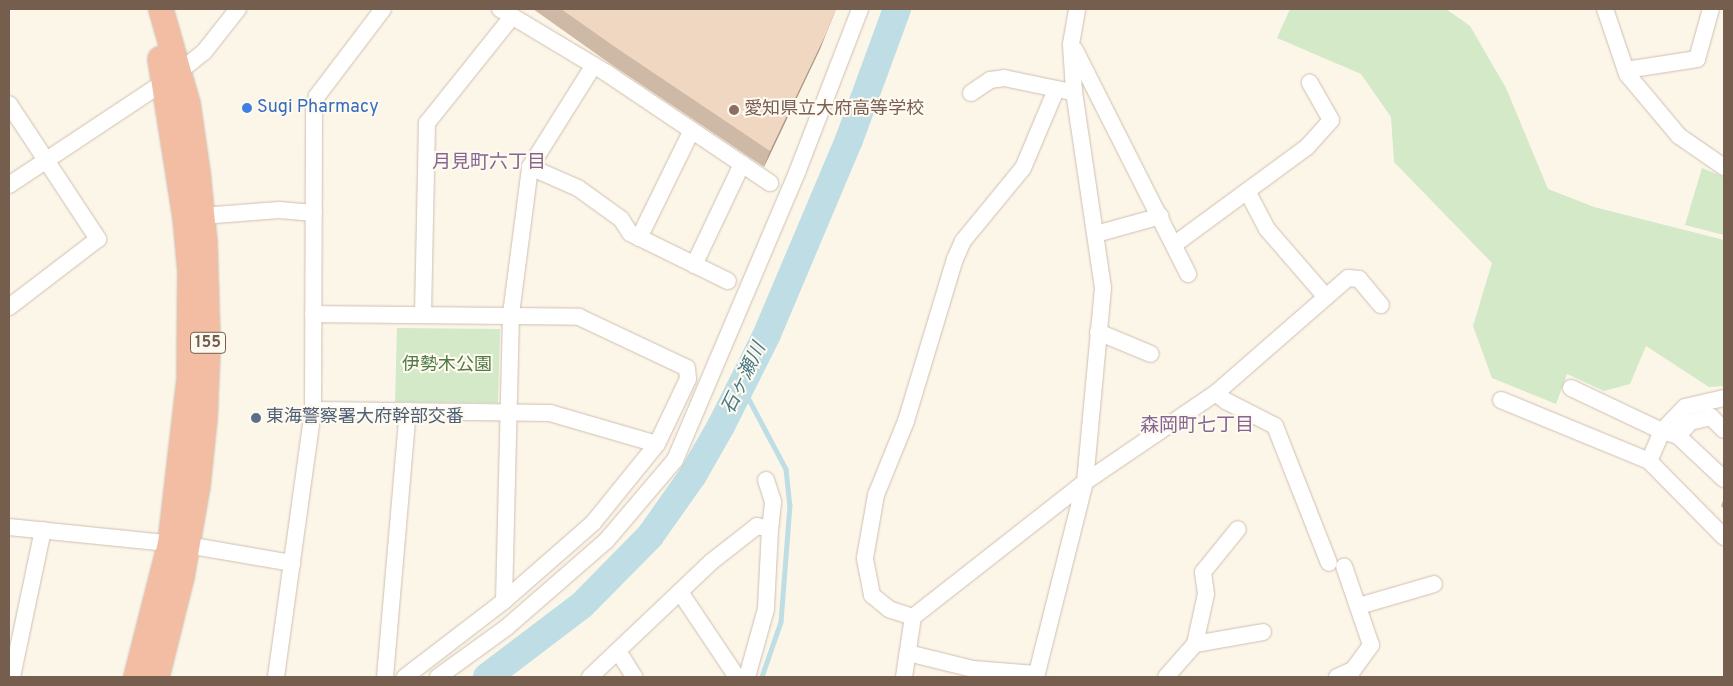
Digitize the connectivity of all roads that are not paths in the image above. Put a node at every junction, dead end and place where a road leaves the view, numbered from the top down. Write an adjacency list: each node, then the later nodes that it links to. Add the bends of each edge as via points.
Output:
1 (147, 9): 13 (highway, 155)
2 (161, 9): 13 (highway, 155)
3 (238, 9): 13 (street, via 204,52)
4 (384, 9): 27 (street, via 317,96)
5 (860, 9): 82 (street, via 798,170 675,460 606,541 507,627)
6 (1077, 9): 10 (street)
7 (1605, 9): 12 (street)
8 (1711, 9): 12 (street, via 1697,59)
9 (506, 13): 11 (street); 40 (street, via 427,123)
10 (1071, 44): 16 (street); 29 (street)
11 (594, 65): 19 (street); 22 (street)
12 (1626, 70): 23 (street, via 1657,113 1679,136)
13 (172, 76): 20 (street); 28 (highway, 155, via 188,104); 64 (highway, 155, via 190,271 189,380)
14 (1310, 83): 26 (street, via 1331,120 1307,147)
15 (1056, 90): 16 (street); 17 (street, via 1004,78 990,80); 70 (street, via 1023,168 963,241 906,421 876,495 865,558 872,595 889,609)
16 (1074, 91): 30 (street)
17 (971, 93)
18 (9, 104): 20 (street)
19 (692, 130): 21 (street); 31 (street)
20 (47, 159): 25 (street); 38 (street, via 98,238)
21 (742, 164): 24 (street); 33 (street)
22 (530, 167): 31 (street, via 578,188 620,219 630,234); 41 (street)
23 (1724, 167)
24 (770, 183)
25 (9, 185)
26 (1247, 192): 32 (street); 36 (street, via 1267,229)
27 (314, 213): 28 (street, via 279,210); 39 (street)
28 (202, 216): 64 (highway, 155, via 208,310 206,418)
29 (1161, 216): 30 (street); 32 (street)
30 (1096, 234): 42 (street, via 1103,288)
31 (639, 238): 33 (street)
32 (1175, 244): 34 (street)
33 (694, 265): 35 (street)
34 (1188, 274)
35 (728, 281)
36 (1326, 296): 37 (street, via 1348,278 1353,278); 45 (street)
37 (1380, 305)
38 (9, 307)
39 (313, 314): 40 (street); 48 (street)
40 (423, 314): 41 (street)
41 (512, 314): 50 (street); 54 (street, via 579,317 687,368 688,379)
42 (1098, 332): 43 (street); 58 (street)
43 (1151, 354)
44 (1571, 388): 52 (street)
45 (1216, 393): 58 (street); 69 (street, via 1275,426)
46 (1724, 398): 52 (street, via 1685,407)
47 (1501, 400): 55 (street)
48 (313, 410): 49 (street); 65 (street)
49 (408, 410): 50 (street); 80 (street)
50 (508, 411): 54 (street, via 550,413); 68 (street)
51 (1724, 430): 53 (street, via 1711,417 1690,422)
52 (1662, 431): 53 (street); 55 (street)
53 (1678, 436): 56 (street)
54 (657, 444): 68 (street, via 594,523)
55 (1649, 461): 63 (street)
56 (1724, 479)
57 (766, 480): 60 (street, via 773,502)
58 (1085, 482): 70 (street); 75 (street)
59 (9, 527): 62 (street)
60 (770, 529): 67 (street, via 757,526 742,535); 86 (street, via 766,609)
61 (1238, 529): 72 (street, via 1203,572 1206,594)
62 (43, 530): 64 (street); 76 (street)
63 (1724, 537)
64 (178, 545): 65 (street); 77 (highway, 155); 78 (highway, 155)
65 (292, 564): 79 (street)
66 (1434, 584): 69 (street)
67 (680, 592): 73 (street); 85 (street)
68 (504, 601): 81 (street)
69 (1359, 606): 89 (street, via 1371,645 1352,670)
70 (913, 617): 74 (street)
71 (1263, 632): 72 (street)
72 (1195, 644): 88 (street)
73 (618, 652): 83 (street); 84 (street)
74 (908, 653): 75 (street, via 973,669); 87 (street)
75 (1036, 676)
76 (12, 677)
77 (136, 677)
78 (157, 677)
79 (276, 677)
80 (384, 677)
81 (405, 677)
82 (438, 677)
83 (590, 677)
84 (634, 677)
85 (737, 677)
86 (747, 677)
87 (904, 677)
88 (1166, 677)
89 (1337, 677)

